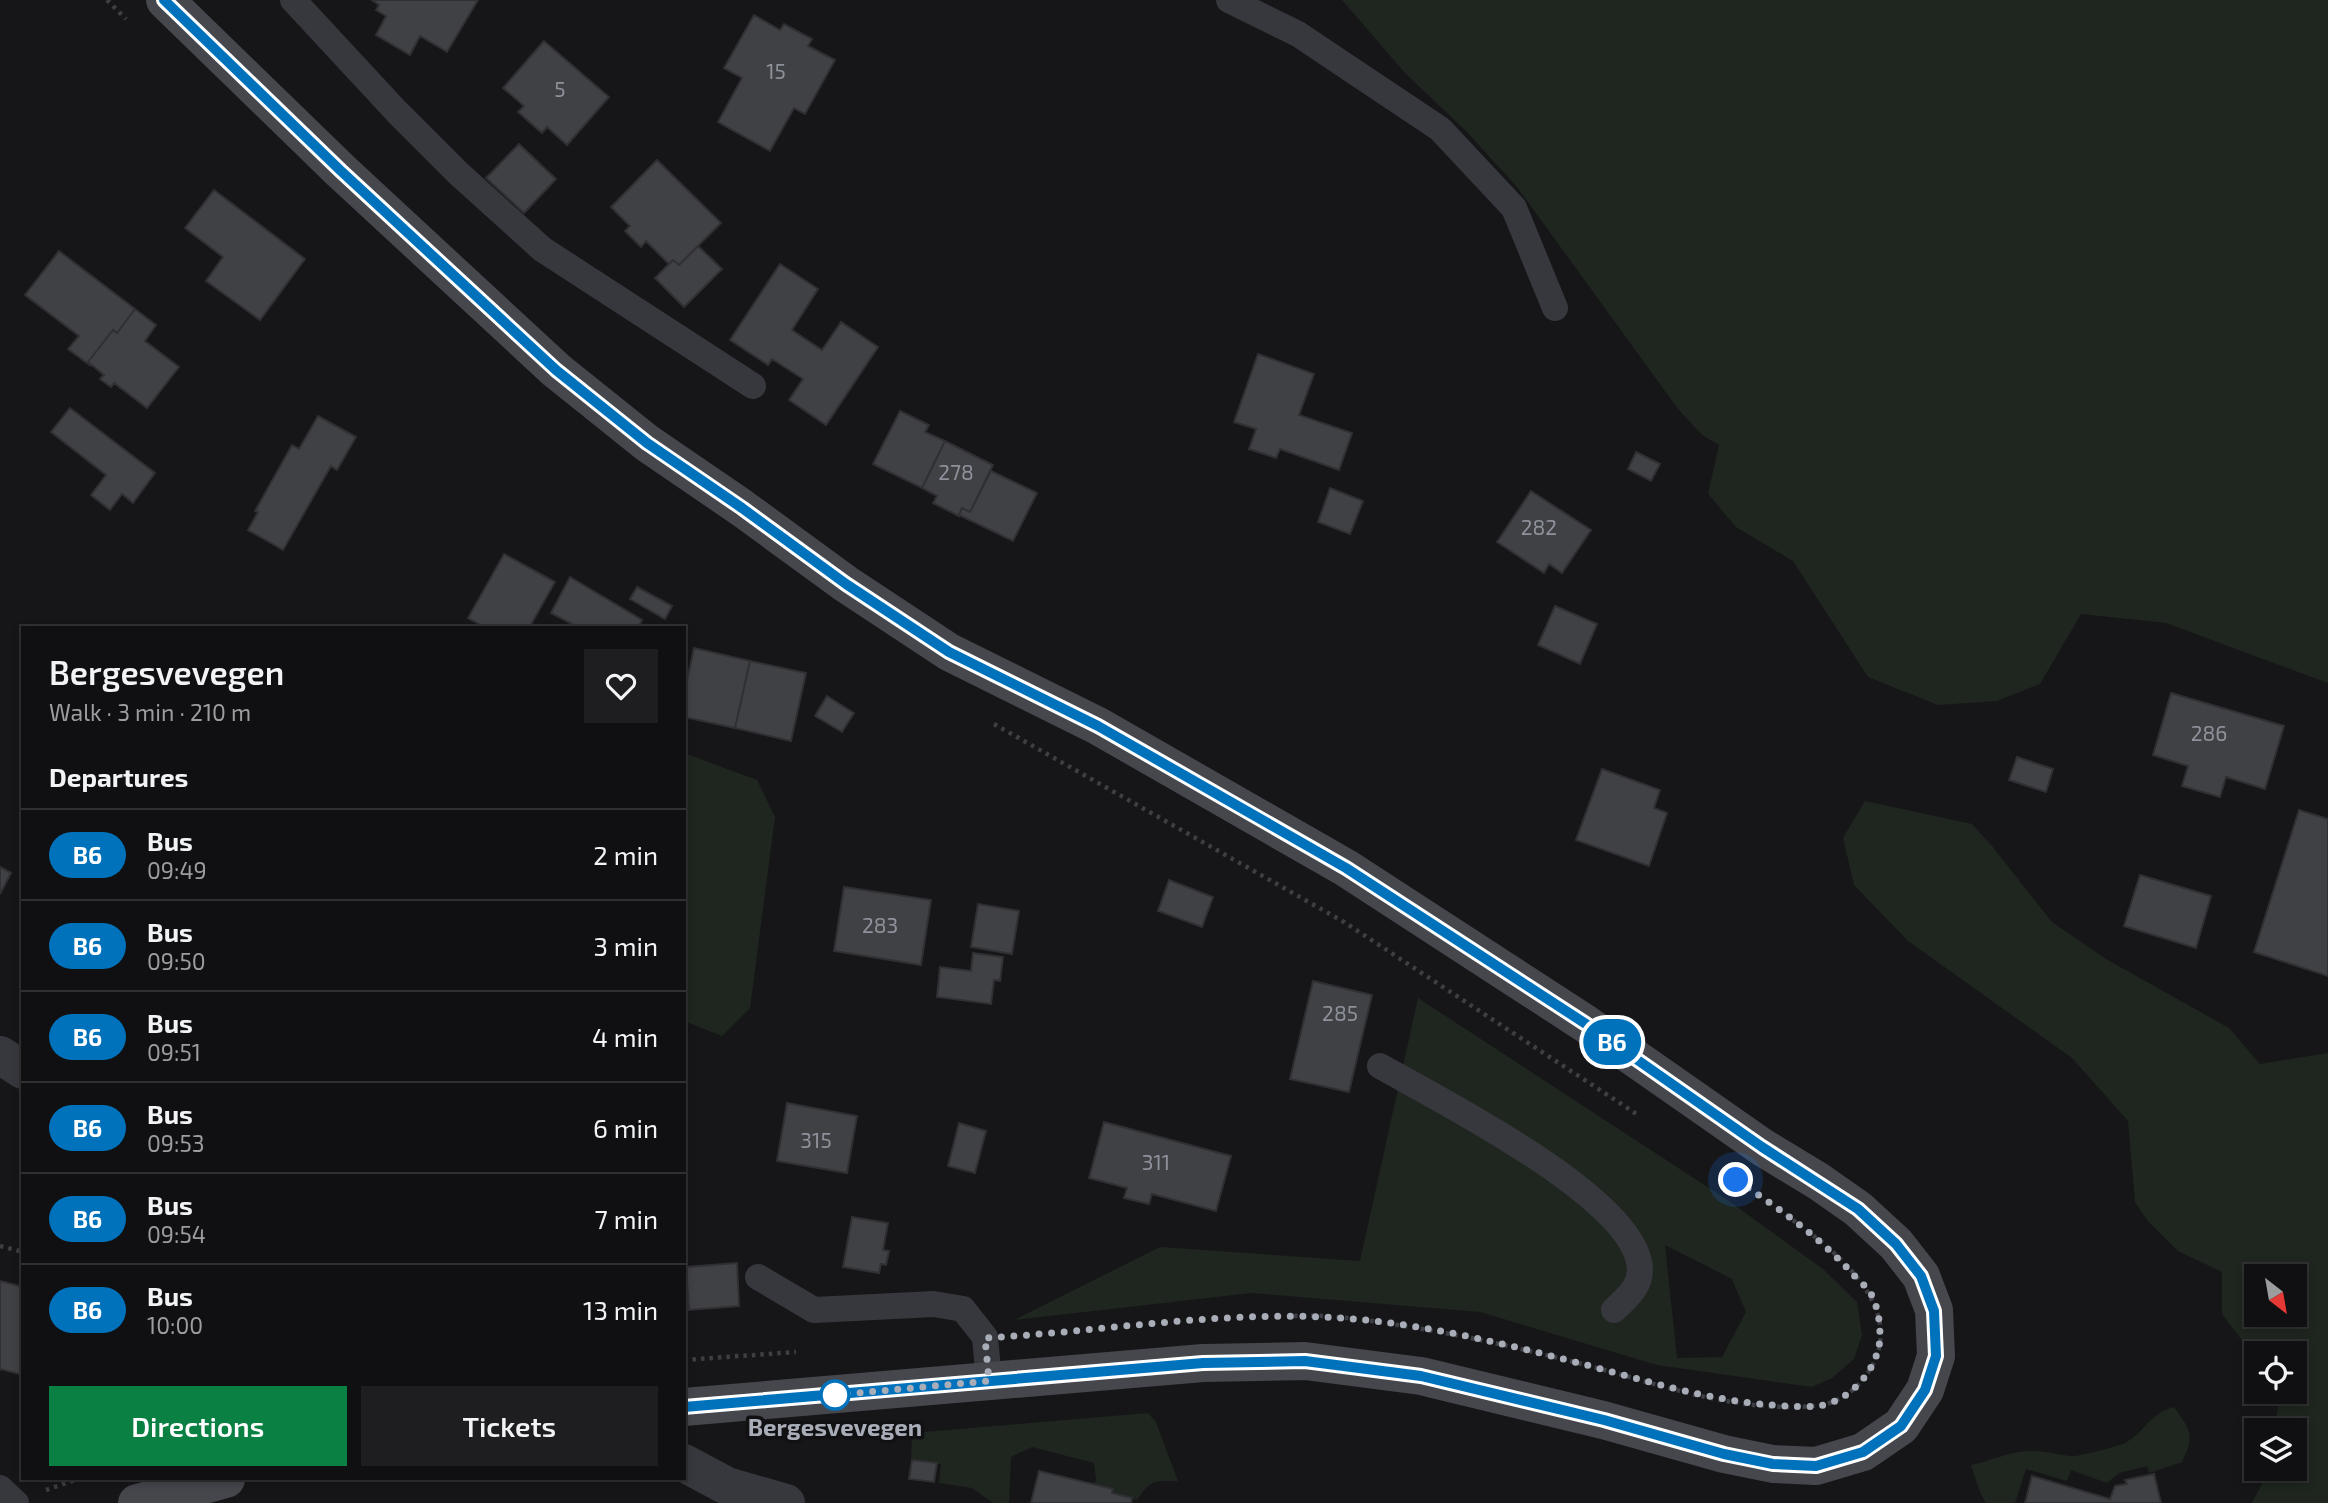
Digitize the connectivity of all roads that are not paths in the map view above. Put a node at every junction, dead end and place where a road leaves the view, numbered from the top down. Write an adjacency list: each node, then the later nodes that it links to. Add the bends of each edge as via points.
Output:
1 (164, 0): 11 (main road, via 545,360 647,443 949,652 1098,726 1346,868 1586,1024 1858,1209 1896,1244 1921,1276 1934,1311 1936,1356 1925,1390 1901,1426 1863,1452 1816,1466 1773,1464 1724,1454 1421,1376 1305,1361 1203,1363)
2 (293, 0): 5 (lane, via 397,112 542,249)
3 (1230, 0): 4 (lane, via 1298,34 1440,130 1514,208)
4 (1555, 308)
5 (753, 386)
6 (0, 1055): 8 (street)
7 (1380, 1066): 10 (lane, via 1536,1156 1602,1206 1633,1243 1640,1264 1636,1290)
8 (21, 1069)
9 (758, 1277): 11 (lane, via 814,1310 934,1304 963,1309 985,1338)
10 (1614, 1310)
11 (989, 1381): 12 (main road)
12 (686, 1407)
13 (686, 1464): 18 (street, via 727,1486)
14 (222, 1480): 17 (main road)
15 (0, 1488): 16 (lane)
16 (16, 1503)
17 (137, 1503)
18 (786, 1503)

